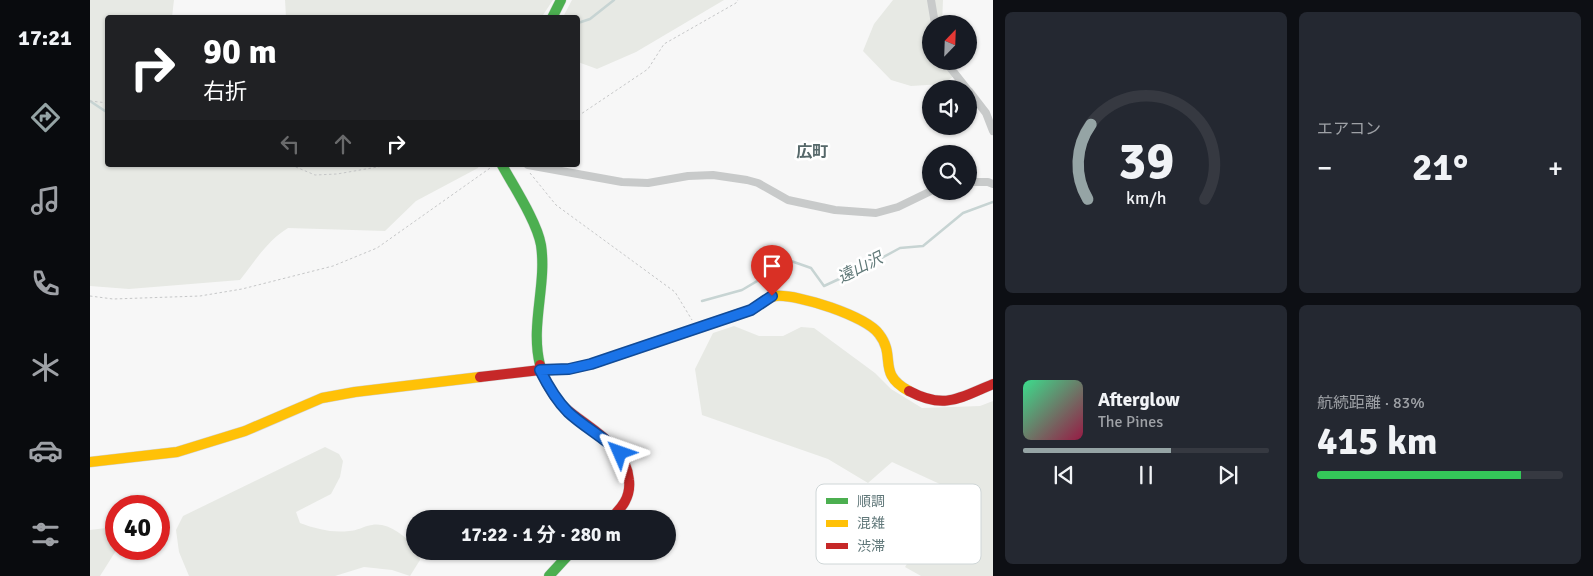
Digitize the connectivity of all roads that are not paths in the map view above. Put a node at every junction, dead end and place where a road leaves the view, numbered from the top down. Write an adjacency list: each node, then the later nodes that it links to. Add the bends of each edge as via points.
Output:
1 (930, 0): 4 (street)
2 (561, 2): 3 (street)
3 (554, 15)
4 (933, 15)
5 (952, 70): 6 (street)
6 (960, 80)
7 (977, 102): 8 (street)
8 (993, 131)
9 (503, 167): 14 (street, via 533,220 540,245 543,272 535,338)
10 (528, 168): 13 (street, via 648,183 713,175 758,183 788,200 860,212 876,213)
11 (977, 182): 12 (street)
12 (993, 184)
13 (922, 195)
14 (540, 370): 15 (street, via 591,364 751,310 772,296 786,296 835,310 875,329 886,346 889,374 898,385 926,399 946,402); 16 (street, via 322,398 245,432 177,452); 17 (street, via 552,393 568,412 609,442 626,462 629,492)
15 (993, 384)
16 (90, 462)
17 (621, 510)
18 (564, 560): 19 (street)
19 (549, 576)

